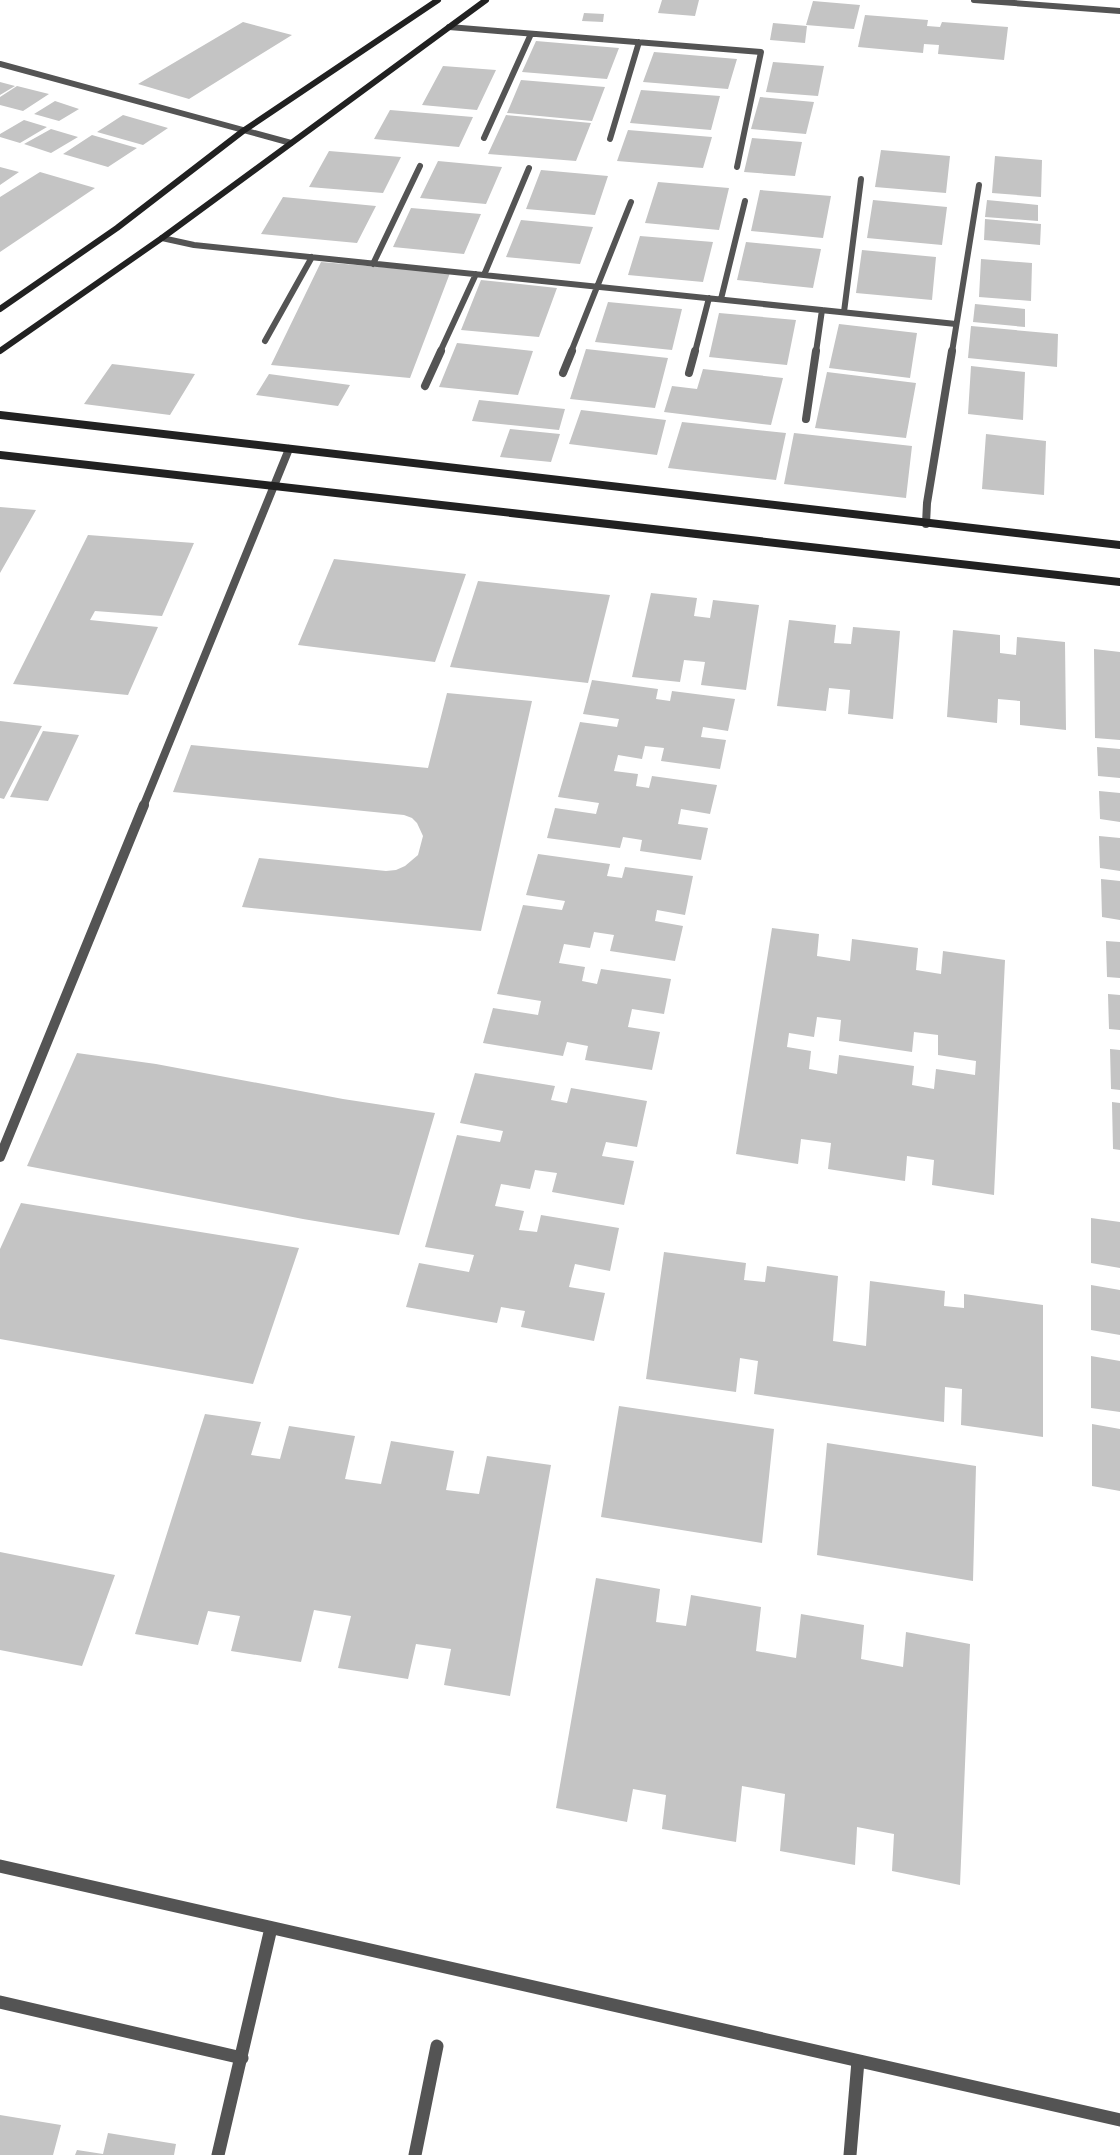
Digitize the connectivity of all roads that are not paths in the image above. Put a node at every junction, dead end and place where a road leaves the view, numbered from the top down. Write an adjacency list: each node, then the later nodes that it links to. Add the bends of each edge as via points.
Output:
1 (438, 0): 9 (street)
2 (486, 0): 5 (street)
3 (974, 0): 4 (street)
4 (1120, 11)
5 (449, 27): 6 (street); 12 (street)
6 (531, 34): 7 (street); 10 (street)
7 (639, 42): 11 (street); 14 (street, via 761,52)
8 (0, 64): 9 (street)
9 (243, 131): 12 (street); 27 (street, via 116,228)
10 (484, 138)
11 (610, 138)
12 (291, 143): 20 (street)
13 (420, 166): 22 (street)
14 (737, 167)
15 (529, 168): 23 (street)
16 (861, 179): 29 (street)
17 (979, 185): 30 (street)
18 (745, 201): 26 (street)
19 (631, 202): 24 (street)
20 (162, 238): 21 (street, via 194,245); 32 (street)
21 (312, 257): 22 (street); 31 (street)
22 (374, 264): 23 (street)
23 (480, 275): 24 (street); 35 (street)
24 (598, 287): 25 (street); 33 (street)
25 (709, 298): 26 (street); 34 (street)
26 (721, 299): 28 (street)
27 (0, 309)
28 (822, 310): 29 (street); 37 (street)
29 (844, 312): 30 (street)
30 (956, 324): 41 (street)
31 (265, 341)
32 (0, 351)
33 (563, 373)
34 (689, 373)
35 (425, 386)
36 (0, 415): 38 (street)
37 (806, 419)
38 (289, 449): 40 (street); 41 (street)
39 (0, 455): 40 (street)
40 (272, 487): 43 (street); 44 (street)
41 (926, 524): 42 (street)
42 (1120, 545)
43 (1120, 582)
44 (0, 1157)
45 (0, 1866): 46 (street)
46 (271, 1928): 49 (street); 50 (street)
47 (0, 2002): 49 (street)
48 (437, 2046): 53 (street)
49 (242, 2058): 52 (street)
50 (858, 2061): 51 (street); 54 (street)
51 (1120, 2120)
52 (218, 2155)
53 (415, 2155)
54 (850, 2155)

